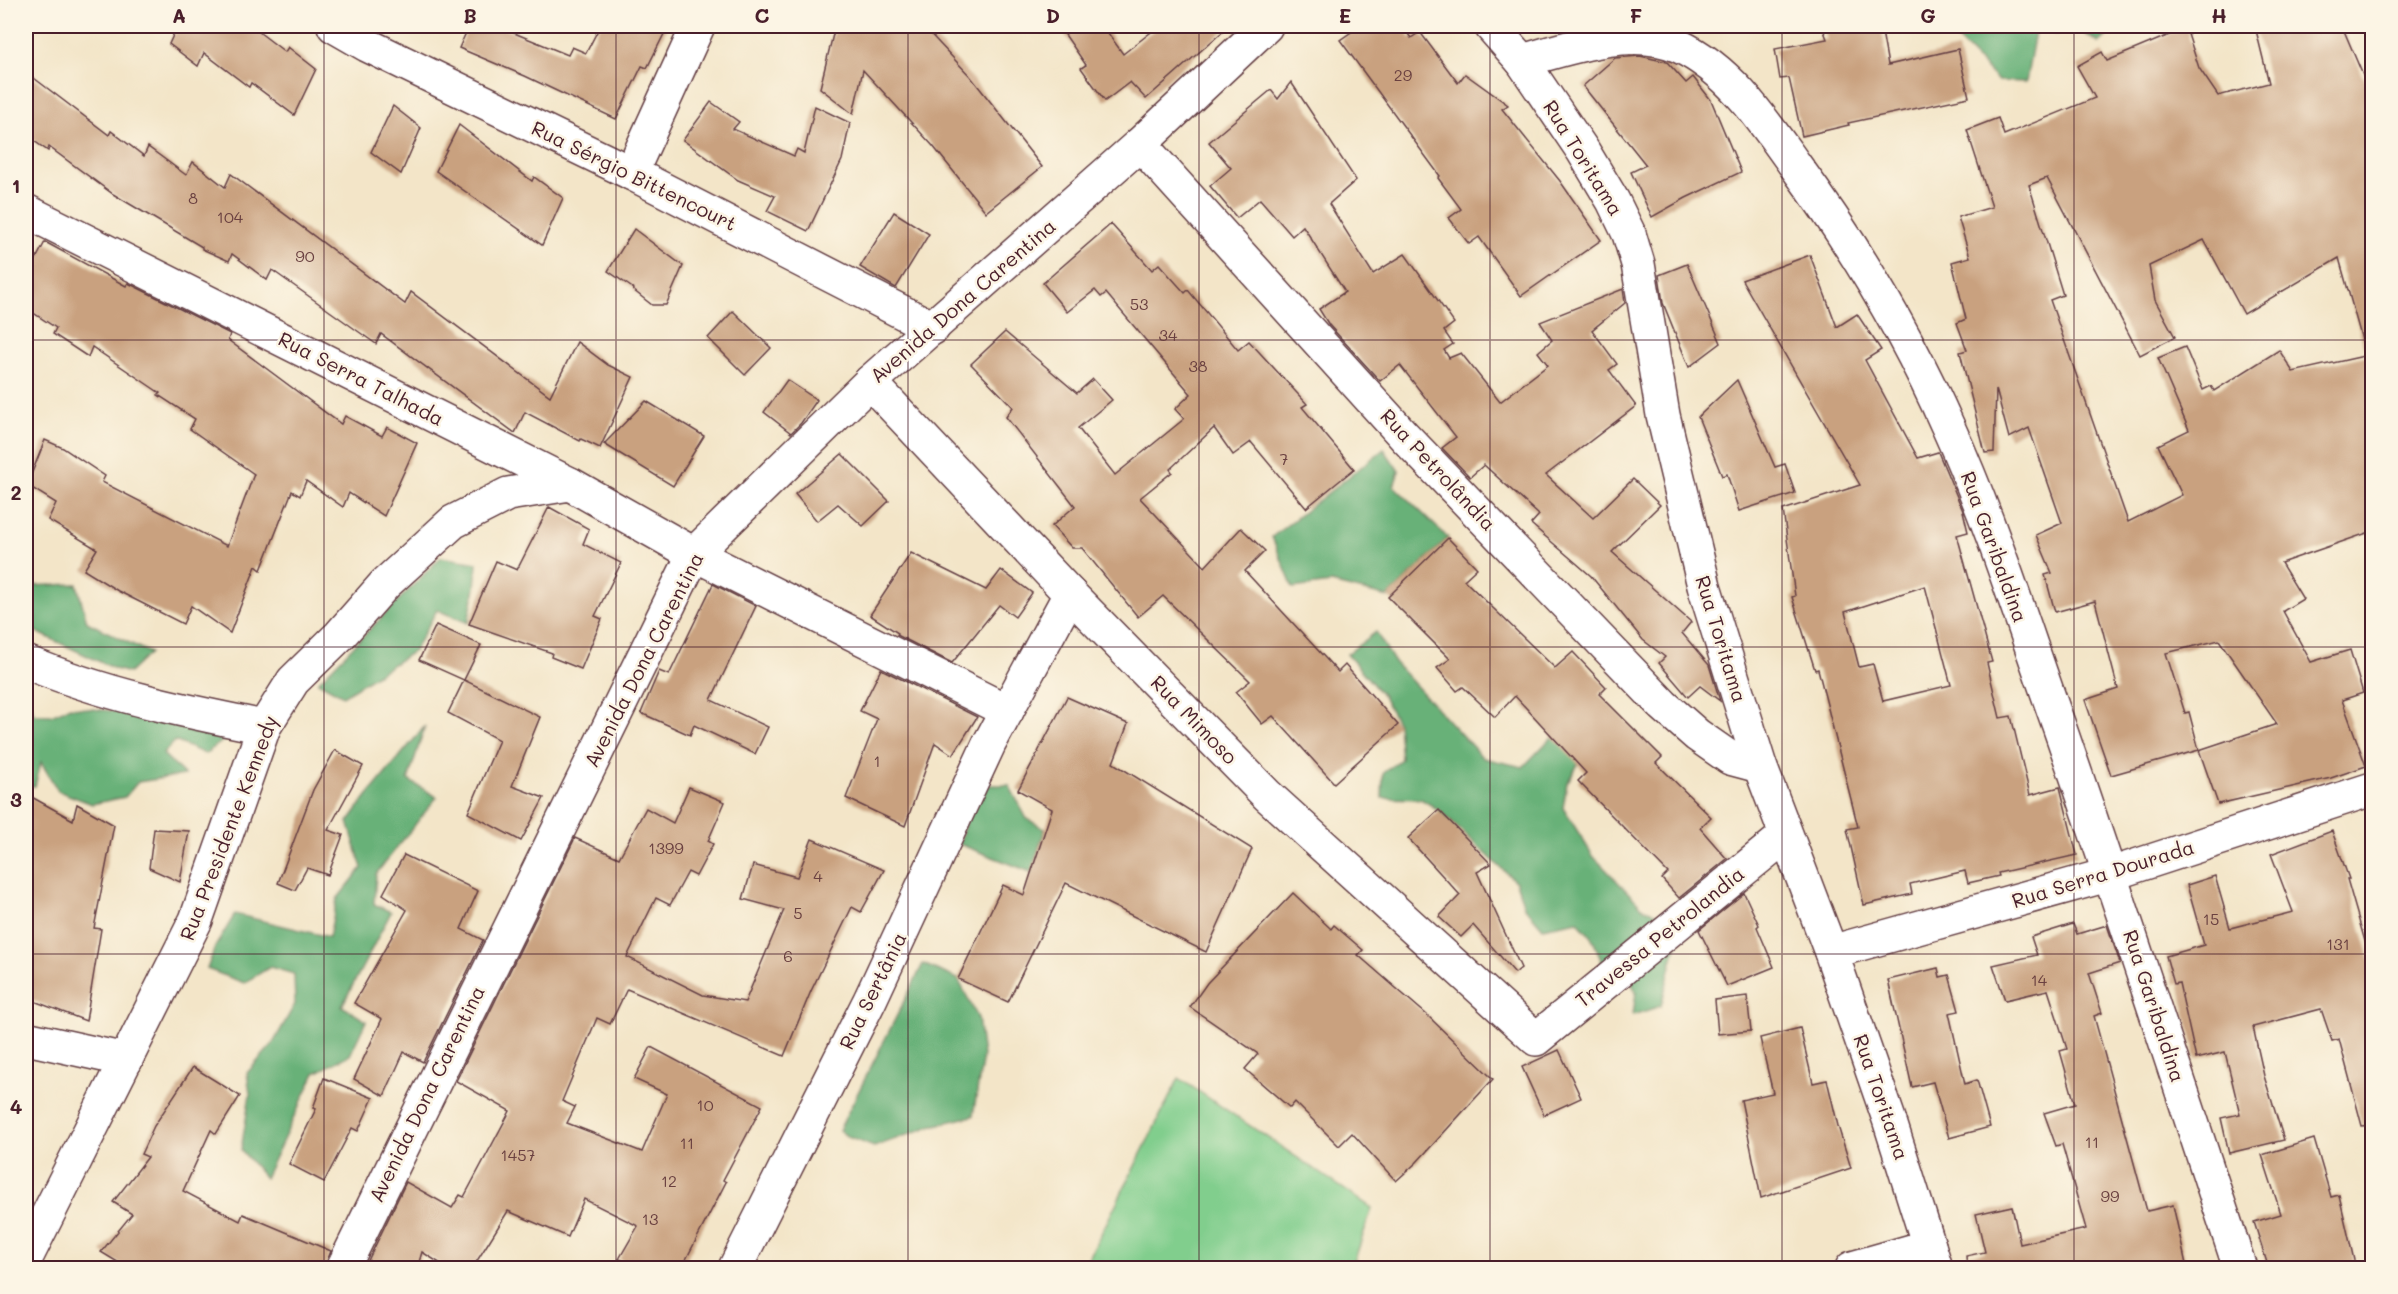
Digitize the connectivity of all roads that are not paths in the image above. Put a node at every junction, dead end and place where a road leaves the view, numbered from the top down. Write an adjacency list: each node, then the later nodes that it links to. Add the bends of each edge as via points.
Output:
1 (334, 26): 5 (street, Rua Sérgio Bittencourt)
2 (698, 26): 8 (street)
3 (1266, 26): 7 (street, Avenida Dona Carentina)
4 (1491, 26): 6 (street, Rua Toritama)
5 (372, 35): 8 (street, Rua Sérgio Bittencourt)
6 (1522, 61): 18 (street, Rua Toritama, via 1583,151 1629,234 1638,264 1663,415 1704,586); 21 (street, Rua Garibaldina, via 1610,38 1674,44 1717,69 1770,130 1833,217 1892,314 1949,427 1985,514)
7 (1140, 144): 10 (street, Avenida Dona Carentina); 18 (street, Rua Petrolândia, via 1405,437 1663,705 1730,758)
8 (631, 173): 10 (street, Rua Sérgio Bittencourt)
9 (26, 212): 12 (street, Rua Serra Talhada)
10 (933, 328): 11 (street, Avenida Dona Carentina)
11 (870, 382): 13 (street, Avenida Dona Carentina); 14 (street, Rua Mimoso)
12 (570, 484): 13 (street, Rua Serra Talhada); 17 (street, Rua Presidente Kennedy, via 508,494 453,522 385,584 293,681)
13 (694, 554): 16 (street); 28 (street, Avenida Dona Carentina)
14 (1070, 594): 16 (street, Rua Sertânia); 24 (street, Rua Mimoso, via 1267,795)
15 (26, 662): 17 (street, via 63,677 188,712)
16 (1006, 711): 29 (street, Rua Sertânia, via 870,999)
17 (264, 727): 25 (street, Rua Presidente Kennedy, via 196,920)
18 (1760, 766): 20 (street, Rua Toritama)
19 (2373, 789): 21 (street, Rua Serra Dourada)
20 (1785, 836): 22 (street, Rua Toritama); 24 (street, Travessa Petrolandia)
21 (2111, 874): 22 (street, Rua Serra Dourada); 31 (street, Rua Garibaldina)
22 (1831, 952): 26 (street, Rua Toritama)
23 (26, 1038): 25 (street)
24 (1536, 1039)
25 (126, 1060): 27 (street, Rua Presidente Kennedy)
26 (1932, 1257): 30 (street)
27 (26, 1258)
28 (343, 1269)
29 (735, 1269)
30 (1852, 1269)
31 (2240, 1269)

